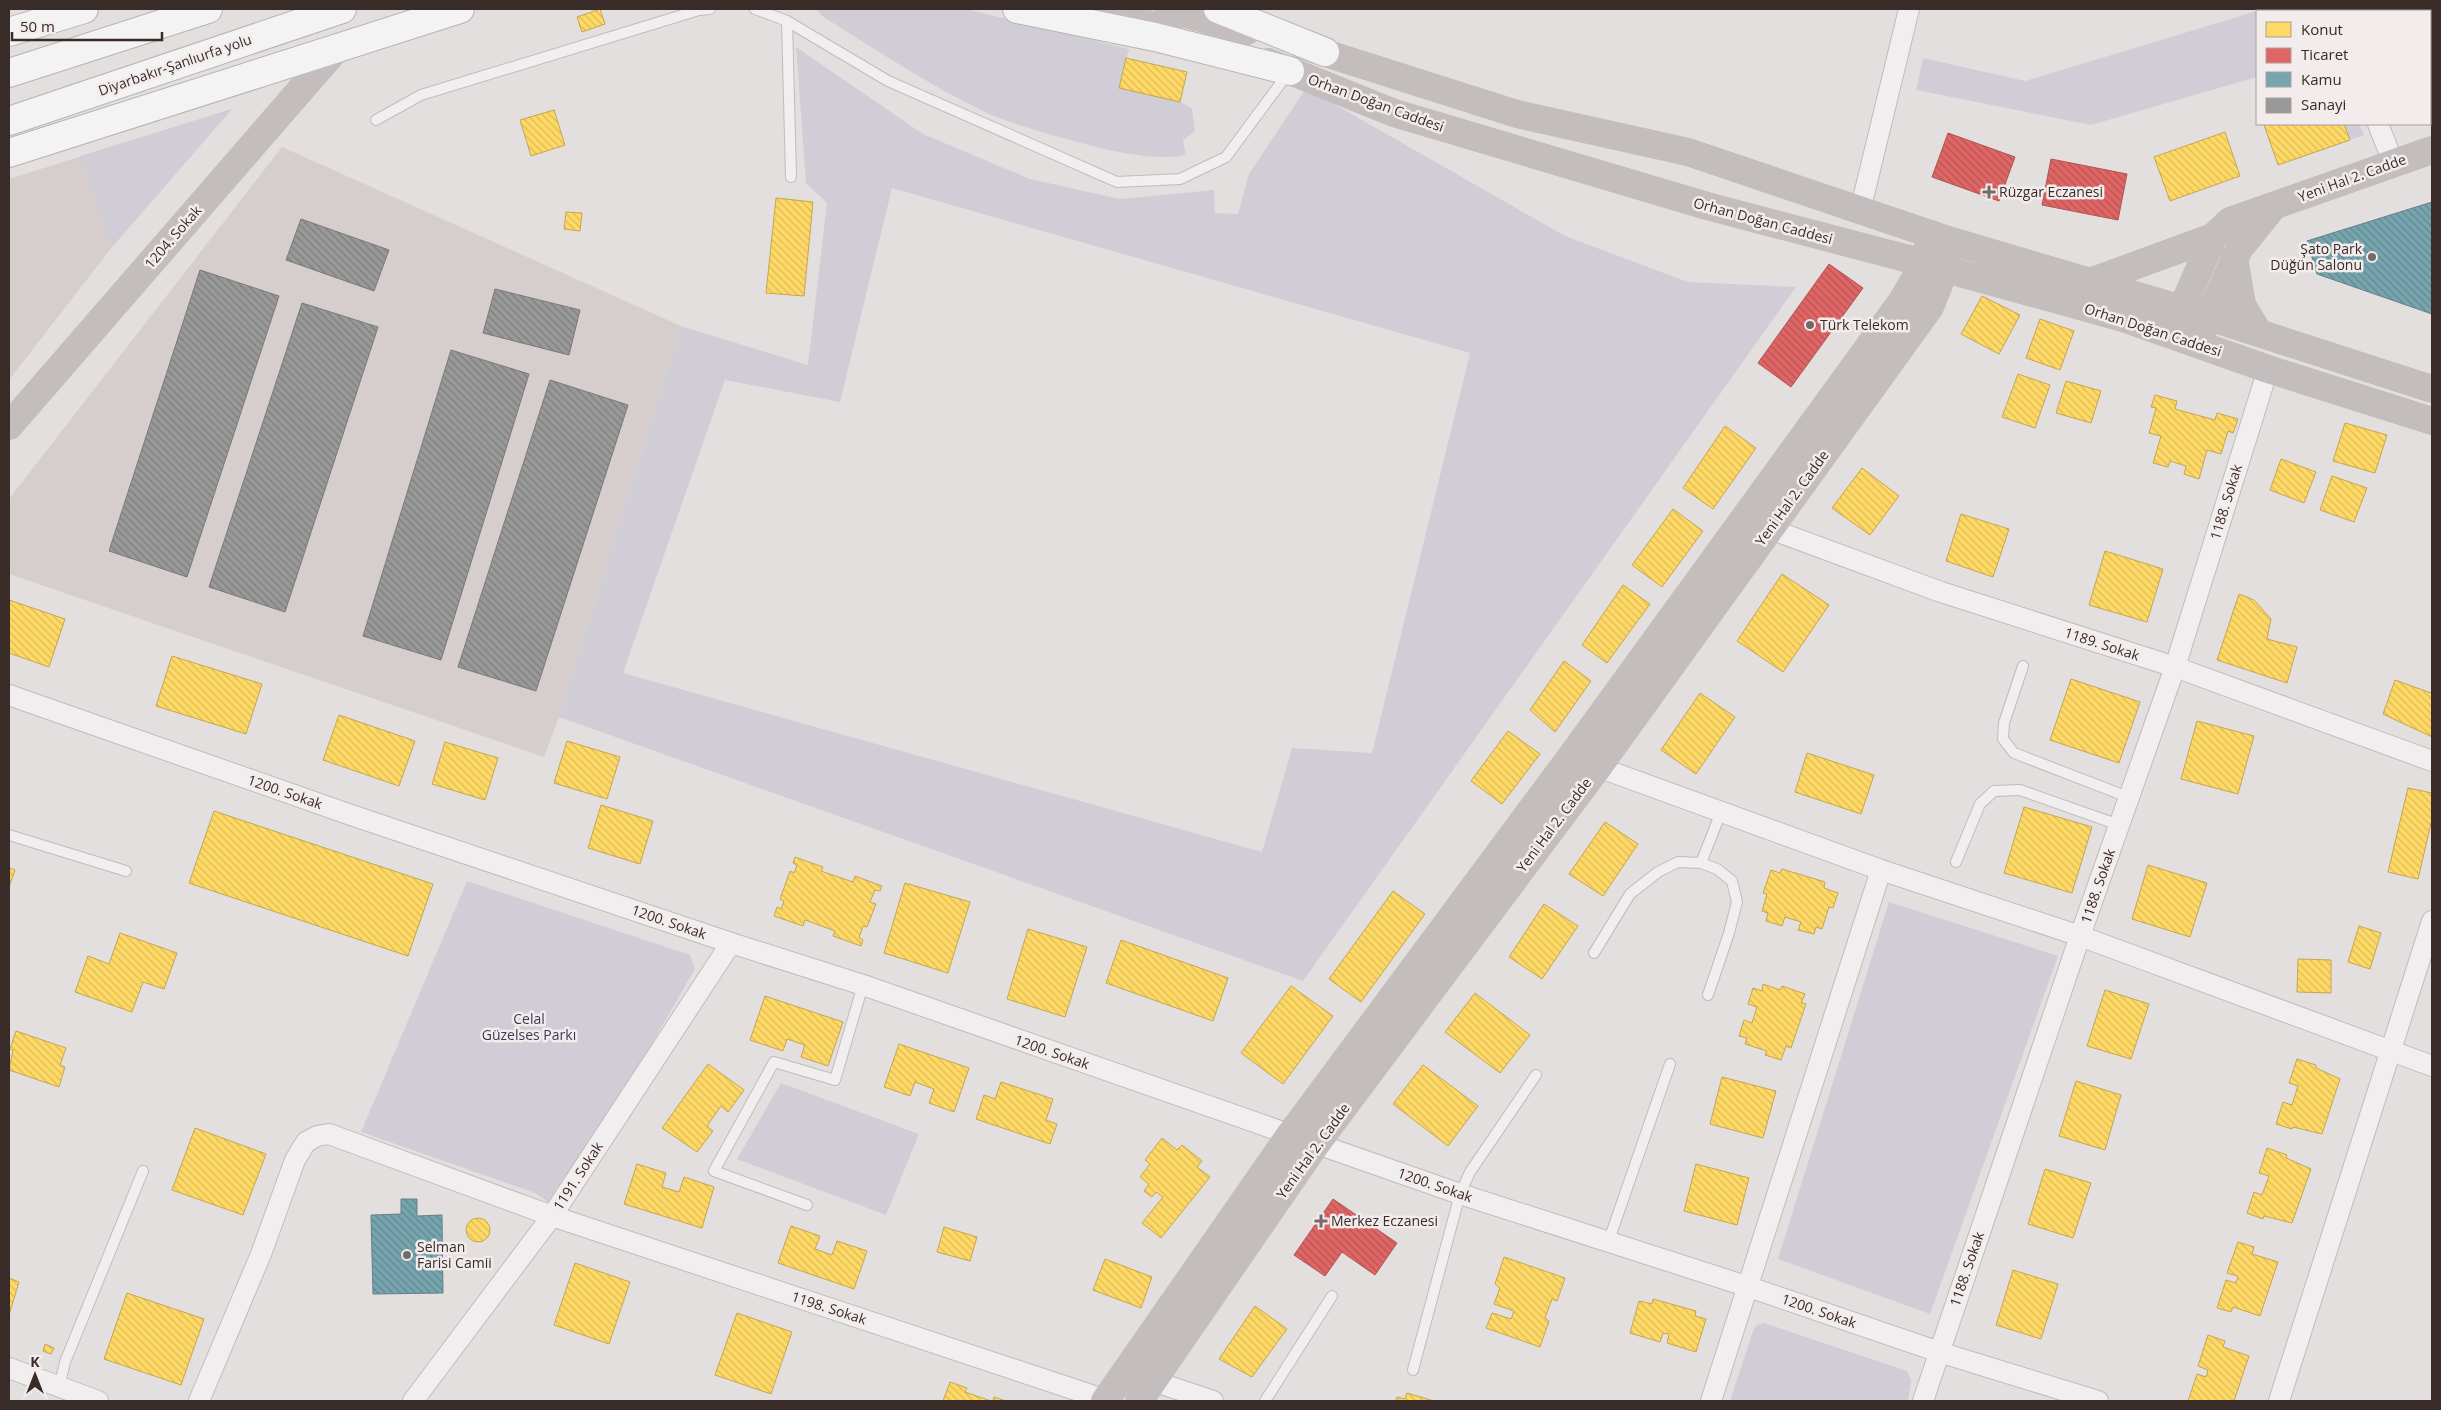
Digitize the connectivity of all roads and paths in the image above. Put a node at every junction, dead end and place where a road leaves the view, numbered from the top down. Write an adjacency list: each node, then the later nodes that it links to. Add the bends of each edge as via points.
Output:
1 (84, 9): 13 (highway)
2 (208, 9): 17 (highway)
3 (342, 9): 19 (highway, Diyarbakır-Şanlıurfa yolu)
4 (460, 9): 14 (highway)
5 (710, 9): 18 (lane, via 420,94)
6 (755, 9): 12 (lane)
7 (1017, 9): 16 (highway, via 1155,37)
8 (1097, 9): 16 (street, Orhan Doğan Caddesi, via 1250,55)
9 (1168, 9): 15 (street, Orhan Doğan Caddesi)
10 (1218, 9): 15 (highway)
11 (1910, 9): 26 (street)
12 (787, 21): 16 (lane, via 888,81 1117,182 1180,179 1226,158); 24 (lane)
13 (9, 32)
14 (337, 48): 22 (highway); 40 (street, 1204. Sokak)
15 (1325, 52): 26 (street, Orhan Doğan Caddesi, via 1517,114 1688,152)
16 (1290, 71): 30 (street, Orhan Doğan Caddesi, via 1394,112 1589,172)
17 (9, 73)
18 (376, 120)
19 (9, 121)
20 (2378, 125): 23 (street)
21 (2432, 150): 23 (street, Yeni Hal 2. Cadde)
22 (9, 153)
23 (2393, 162): 25 (street, Yeni Hal 2. Cadde)
24 (791, 177)
25 (2273, 207): 28 (street, Yeni Hal 2. Cadde, via 2230,221); 29 (street)
26 (1860, 211): 27 (street, Orhan Doğan Caddesi)
27 (1939, 237): 30 (street, Yeni Hal 2. Cadde); 31 (street, Orhan Doğan Caddesi)
28 (2213, 237): 31 (street); 32 (street, Yeni Hal 2. Cadde)
29 (2234, 258): 33 (street); 34 (street, via 2242,305)
30 (1934, 266): 35 (street, Orhan Doğan Caddesi, via 2123,318); 41 (street, Yeni Hal 2. Cadde, via 1930,307); 65 (street, via 1902,301 1575,751)
31 (2090, 282): 32 (street, Orhan Doğan Caddesi)
32 (2181, 309): 33 (street, Orhan Doğan Caddesi); 35 (street, Yeni Hal 2. Cadde)
33 (2209, 317): 34 (street, Orhan Doğan Caddesi); 36 (street)
34 (2258, 332): 38 (street, Orhan Doğan Caddesi)
35 (2171, 335): 36 (street, Orhan Doğan Caddesi)
36 (2198, 344): 37 (street, Orhan Doğan Caddesi)
37 (2268, 369): 39 (street, Orhan Doğan Caddesi); 43 (street, 1188. Sokak)
38 (2432, 389)
39 (2432, 421)
40 (9, 426)
41 (1770, 529): 43 (street, 1189. Sokak, via 1941,592); 46 (street, Yeni Hal 2. Cadde)
42 (2023, 666): 47 (lane, via 2004,723 2003,739 2014,753)
43 (2175, 667): 45 (street, 1189. Sokak); 47 (street, 1188. Sokak)
44 (9, 695): 57 (street, 1200. Sokak)
45 (2432, 761)
46 (1598, 767): 48 (street); 66 (street, Yeni Hal 2. Cadde)
47 (2128, 797): 49 (street, 1188. Sokak)
48 (1721, 812): 52 (lane); 53 (street)
49 (2119, 825): 51 (lane, via 2020,790 1994,791 1980,804); 56 (street, 1188. Sokak)
50 (9, 835): 54 (lane)
51 (1956, 862)
52 (1701, 863): 58 (lane, via 1678,862 1658,872 1630,894); 60 (lane, via 1717,869 1732,881 1736,902)
53 (1881, 870): 56 (street); 72 (street)
54 (126, 872)
55 (2432, 921): 61 (street)
56 (2080, 936): 61 (street); 74 (street, 1188. Sokak)
57 (731, 943): 59 (street, 1200. Sokak); 70 (street, 1191. Sokak)
58 (1594, 953)
59 (863, 985): 65 (street, 1200. Sokak); 69 (lane, via 835,1080 774,1062 714,1171)
60 (1708, 995)
61 (2391, 1051): 63 (street); 89 (street)
62 (1670, 1064): 71 (lane)
63 (2432, 1066)
64 (1536, 1076): 68 (lane, via 1470,1172)
65 (1290, 1135): 66 (street, 1200. Sokak); 80 (street)
66 (1316, 1144): 68 (street, 1200. Sokak); 77 (street, Yeni Hal 2. Cadde)
67 (143, 1171): 78 (lane, via 65,1362)
68 (1460, 1194): 71 (street, 1200. Sokak); 76 (lane)
69 (807, 1205)
70 (552, 1216): 80 (street, 1198. Sokak); 82 (street, 1198. Sokak, via 329,1134 306,1142 295,1160 261,1254); 83 (street, 1191. Sokak)
71 (1608, 1243): 72 (street, 1200. Sokak)
72 (1749, 1287): 74 (street, 1200. Sokak); 86 (street)
73 (1332, 1296): 85 (lane)
74 (1939, 1352): 79 (street, 1200. Sokak); 87 (street, 1188. Sokak)
75 (9, 1368): 78 (street)
76 (1413, 1370)
77 (1146, 1391): 84 (street)
78 (56, 1394): 81 (street)
79 (2064, 1396): 88 (street, 1200. Sokak)
80 (1106, 1400)
81 (98, 1401)
82 (199, 1401)
83 (413, 1401)
84 (1213, 1401)
85 (1265, 1401)
86 (1711, 1401)
87 (1923, 1401)
88 (2098, 1401)
89 (2279, 1401)

